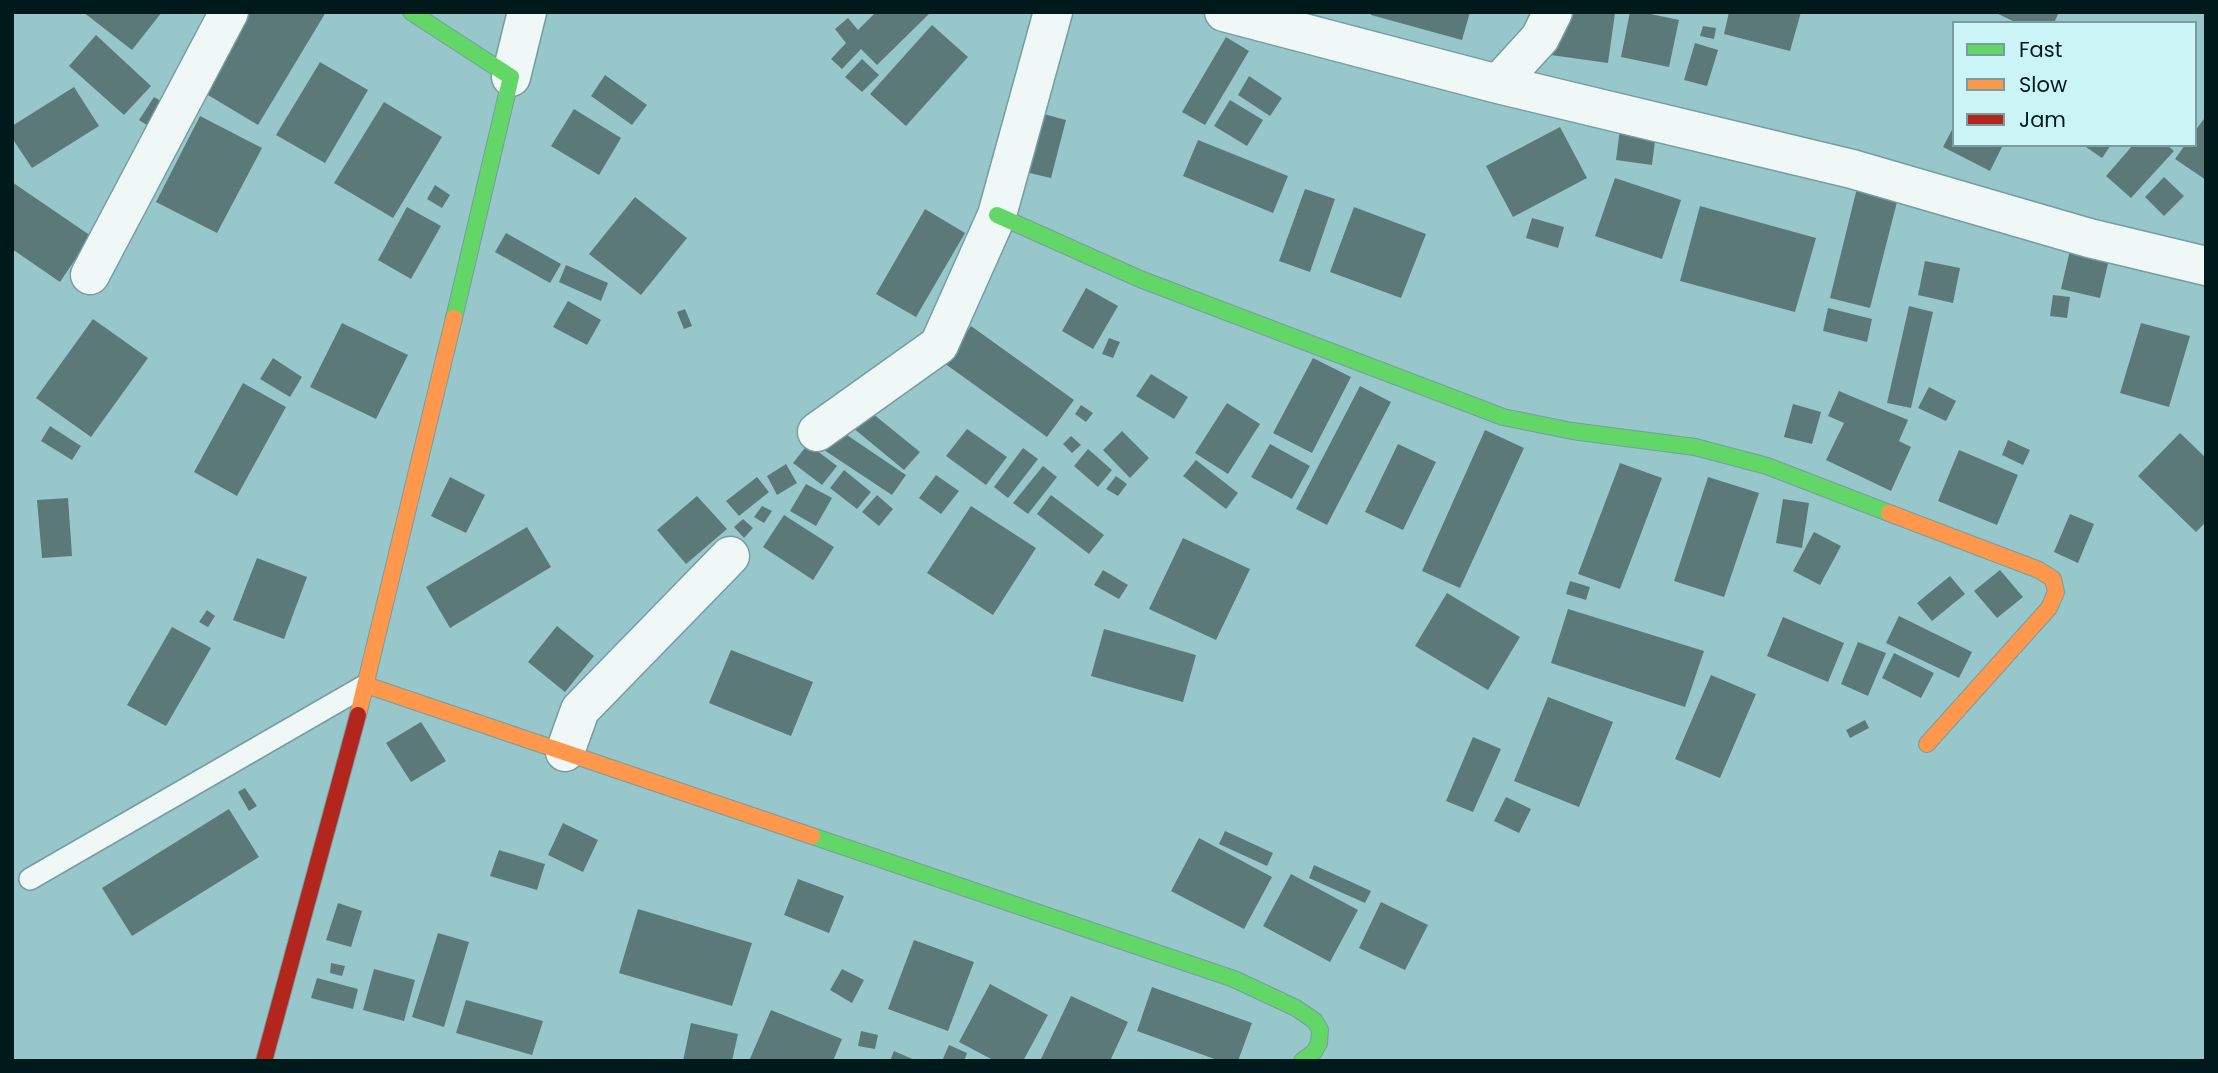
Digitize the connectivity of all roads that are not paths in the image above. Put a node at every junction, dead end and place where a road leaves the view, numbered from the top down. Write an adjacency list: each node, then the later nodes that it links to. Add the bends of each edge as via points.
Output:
1 (229, 12): 11 (street)
2 (411, 12): 7 (street)
3 (527, 12): 7 (street)
4 (1053, 12): 9 (street)
5 (1224, 12): 8 (street)
6 (1553, 12): 8 (street, via 1540,38)
7 (511, 77): 14 (street)
8 (1498, 84): 10 (street, via 1852,169 2089,238)
9 (997, 215): 12 (street, via 939,345); 15 (street, via 1140,279 1503,417 1695,447 1767,466 2053,579 2056,592 2049,608)
10 (2206, 266)
11 (90, 275)
12 (817, 432)
13 (730, 556): 16 (street, via 580,710)
14 (366, 685): 16 (street); 17 (lane); 18 (street)
15 (1927, 744)
16 (565, 752): 19 (street, via 1234,979 1315,1021 1319,1043)
17 (30, 879)
18 (264, 1061)
19 (1302, 1061)

